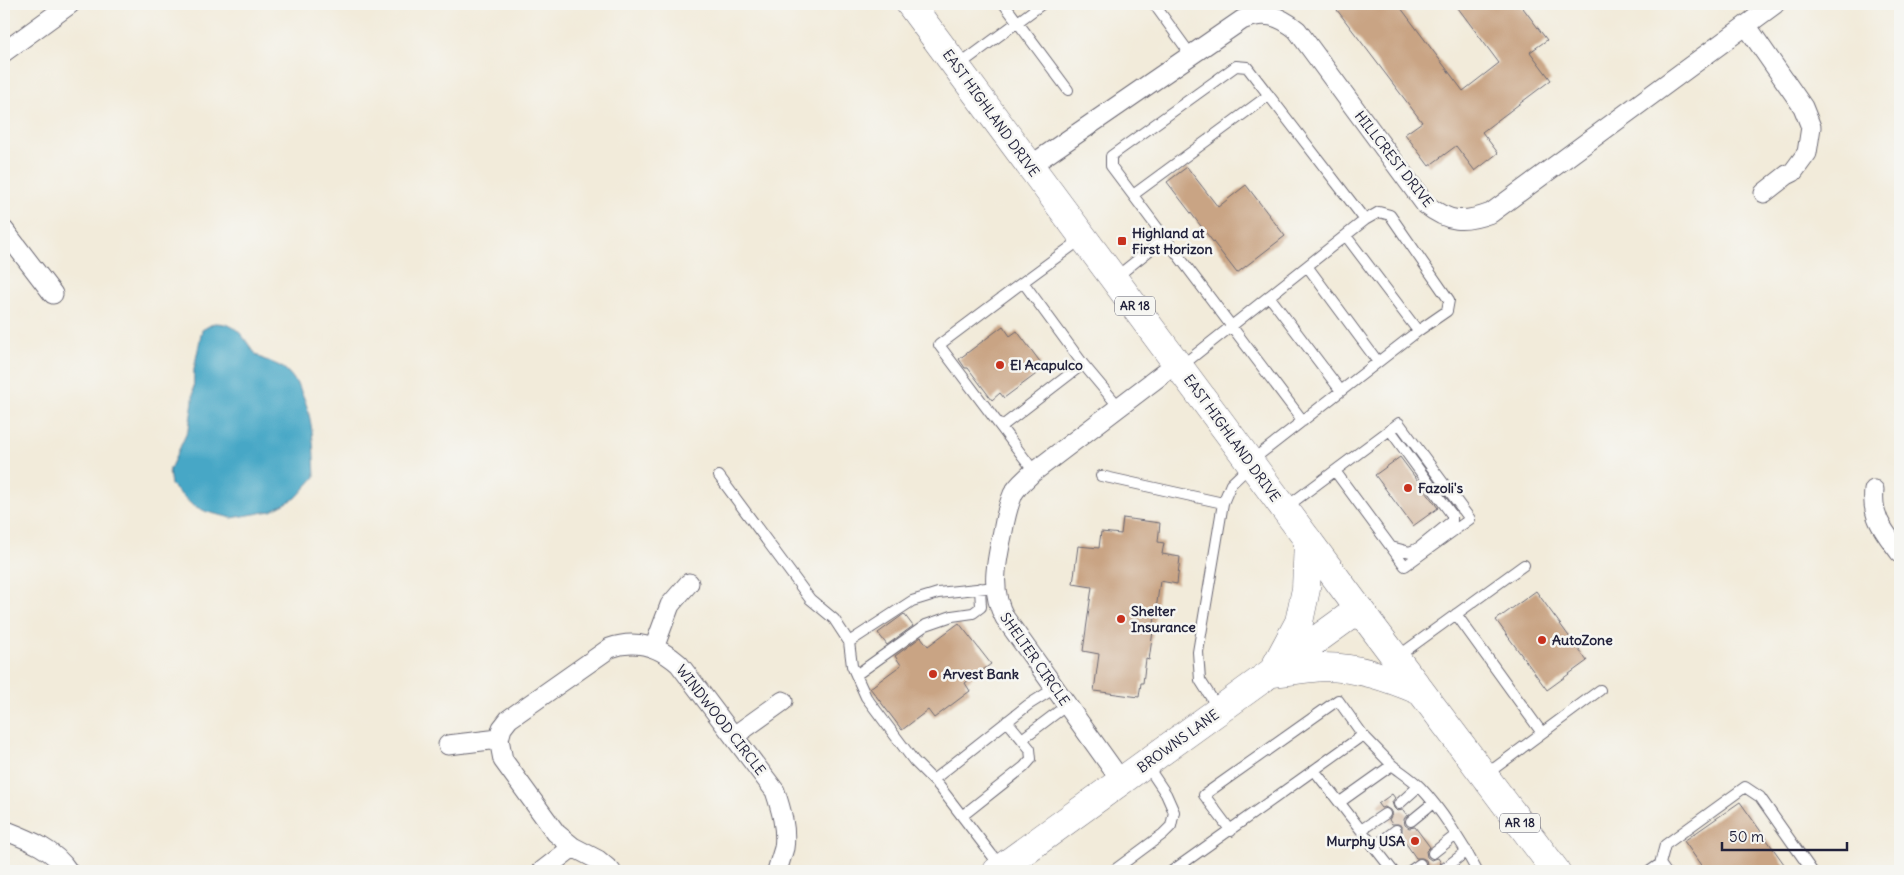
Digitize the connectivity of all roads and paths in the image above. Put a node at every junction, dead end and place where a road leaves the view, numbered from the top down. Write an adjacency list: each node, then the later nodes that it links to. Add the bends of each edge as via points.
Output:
1 (70, 4): 9 (street)
2 (910, 4): 11 (main road, EAST HIGHLAND DRIVE / AR 18)
3 (1004, 4): 7 (lane)
4 (1042, 4): 7 (lane)
5 (1154, 4): 10 (lane)
6 (1775, 4): 8 (street, HILLCREST DRIVE)
7 (1018, 22): 11 (lane); 12 (lane)
8 (1746, 25): 10 (street, HILLCREST DRIVE, via 1491,213 1474,220 1455,220 1438,214 1425,204 1289,23 1266,14 1254,15); 15 (street, via 1802,107 1811,127 1809,148 1798,166)
9 (4, 52)
10 (1191, 55): 14 (street, HILLCREST DRIVE)
11 (957, 67): 14 (main road, EAST HIGHLAND DRIVE / AR 18)
12 (1068, 90)
13 (1269, 95): 16 (lane); 16 (lane, via 1247,67 1236,66 1111,156 1111,166); 17 (lane)
14 (1030, 166): 20 (main road, EAST HIGHLAND DRIVE / AR 18)
15 (1764, 193)
16 (1133, 195): 21 (lane)
17 (1365, 220): 19 (lane); 28 (lane, via 1379,212 1390,215 1450,300 1447,311)
18 (4, 230): 25 (street)
19 (1346, 236): 22 (lane); 28 (lane)
20 (1084, 237): 23 (main road, EAST HIGHLAND DRIVE / AR 18); 24 (lane)
21 (1165, 238): 23 (lane); 27 (lane)
22 (1307, 266): 26 (lane); 29 (lane)
23 (1114, 278): 31 (main road, EAST HIGHLAND DRIVE / AR 18)
24 (1023, 282): 30 (lane); 35 (lane, via 939,345)
25 (52, 294)
26 (1269, 296): 27 (lane); 32 (lane)
27 (1230, 327): 31 (lane); 34 (lane)
28 (1418, 331): 29 (lane)
29 (1378, 362): 32 (lane)
30 (1084, 364): 33 (lane); 35 (lane)
31 (1179, 365): 33 (street, SHELTER CIRCLE); 37 (main road, EAST HIGHLAND DRIVE / AR 18)
32 (1341, 391): 34 (lane)
33 (1119, 407): 39 (street, SHELTER CIRCLE)
34 (1303, 421): 37 (lane)
35 (1001, 427): 39 (lane)
36 (1390, 430): 38 (lane); 46 (lane, via 1452,515 1452,521 1410,552); 46 (lane, via 1399,423 1470,518 1405,566)
37 (1251, 463): 43 (lane, via 1231,484); 44 (main road, EAST HIGHLAND DRIVE / AR 18)
38 (1334, 471): 44 (lane); 46 (lane)
39 (1034, 472): 50 (street, SHELTER CIRCLE, via 1014,493)
40 (720, 476): 53 (lane, via 810,599 834,619)
41 (1101, 476): 43 (lane)
42 (1874, 490): 47 (street, via 1873,502 1879,523)
43 (1223, 503): 63 (lane, via 1198,652 1200,680)
44 (1284, 509): 45 (main road, EAST HIGHLAND DRIVE / AR 18)
45 (1308, 540): 51 (main road, EAST HIGHLAND DRIVE / AR 18); 56 (main road, via 1306,589 1298,622)
46 (1390, 546)
47 (1900, 553)
48 (1524, 565): 52 (lane)
49 (689, 583): 54 (street, via 670,606)
50 (988, 588): 53 (lane, via 938,593 912,601); 57 (lane, via 981,607 973,613 926,625); 58 (street, SHELTER CIRCLE, via 996,596 1005,618)
51 (1359, 609): 55 (main road, EAST HIGHLAND DRIVE / AR 18); 56 (main road, BROWNS LANE)
52 (1456, 614): 55 (lane); 65 (lane)
53 (849, 642): 57 (lane)
54 (654, 648): 67 (street, WINDWOOD CIRCLE, via 678,664); 68 (street, WINDWOOD CIRCLE, via 634,643 610,648 508,719)
55 (1396, 658): 60 (main road, EAST HIGHLAND DRIVE / AR 18)
56 (1272, 673): 60 (main road, via 1324,667 1357,670 1386,677); 63 (main road, BROWNS LANE)
57 (856, 675): 75 (lane, via 866,697 914,761)
58 (1055, 688): 62 (street, SHELTER CIRCLE); 64 (lane)
59 (1600, 690): 65 (lane)
60 (1420, 691): 74 (main road, EAST HIGHLAND DRIVE / AR 18)
61 (783, 701): 67 (street)
62 (1067, 705): 69 (lane); 76 (street, SHELTER CIRCLE)
63 (1220, 711): 71 (main road, BROWNS LANE)
64 (1007, 721): 69 (lane); 75 (lane)
65 (1542, 733): 74 (lane)
66 (1363, 735): 72 (lane); 73 (lane); 87 (lane, via 1338,700 1204,795)
67 (734, 736): 100 (street, WINDWOOD CIRCLE, via 775,791 780,805 784,847)
68 (499, 739): 70 (street); 89 (street, via 502,760 556,833)
69 (1022, 739): 82 (lane, via 1030,750 1031,759)
70 (448, 745)
71 (1146, 764): 76 (main road, BROWNS LANE); 101 (lane, via 1174,812 1171,826)
72 (1392, 765): 77 (lane); 78 (lane)
73 (1314, 770): 78 (lane); 87 (lane)
74 (1484, 776): 106 (main road, EAST HIGHLAND DRIVE / AR 18)
75 (933, 780): 82 (lane)
76 (1122, 782): 96 (main road, BROWNS LANE)
77 (1420, 786): 79 (lane); 80 (lane)
78 (1340, 802): 85 (lane)
79 (1433, 803): 83 (lane); 88 (lane)
80 (1399, 804)
81 (1385, 814): 85 (lane)
82 (962, 816): 96 (lane)
83 (1411, 821)
84 (4, 830): 97 (street, via 36,843 64,864)
85 (1361, 830): 90 (lane)
86 (1396, 830): 90 (lane)
87 (1231, 831): 102 (lane)
88 (1456, 835): 91 (lane); 92 (lane)
89 (573, 846): 98 (street); 99 (street)
90 (1374, 847): 103 (lane)
91 (1467, 851): 94 (lane); 105 (lane)
92 (1434, 853)
93 (1420, 864): 104 (lane)
94 (1445, 868)
95 (1662, 868): 107 (lane); 108 (lane, via 1665,845 1745,787 1760,797)
96 (999, 870)
97 (68, 871)
98 (542, 871)
99 (611, 871)
100 (777, 871)
101 (1113, 871)
102 (1172, 871)
103 (1393, 871)
104 (1410, 871)
105 (1477, 871)
106 (1556, 871)
107 (1650, 871)
108 (1812, 871)

